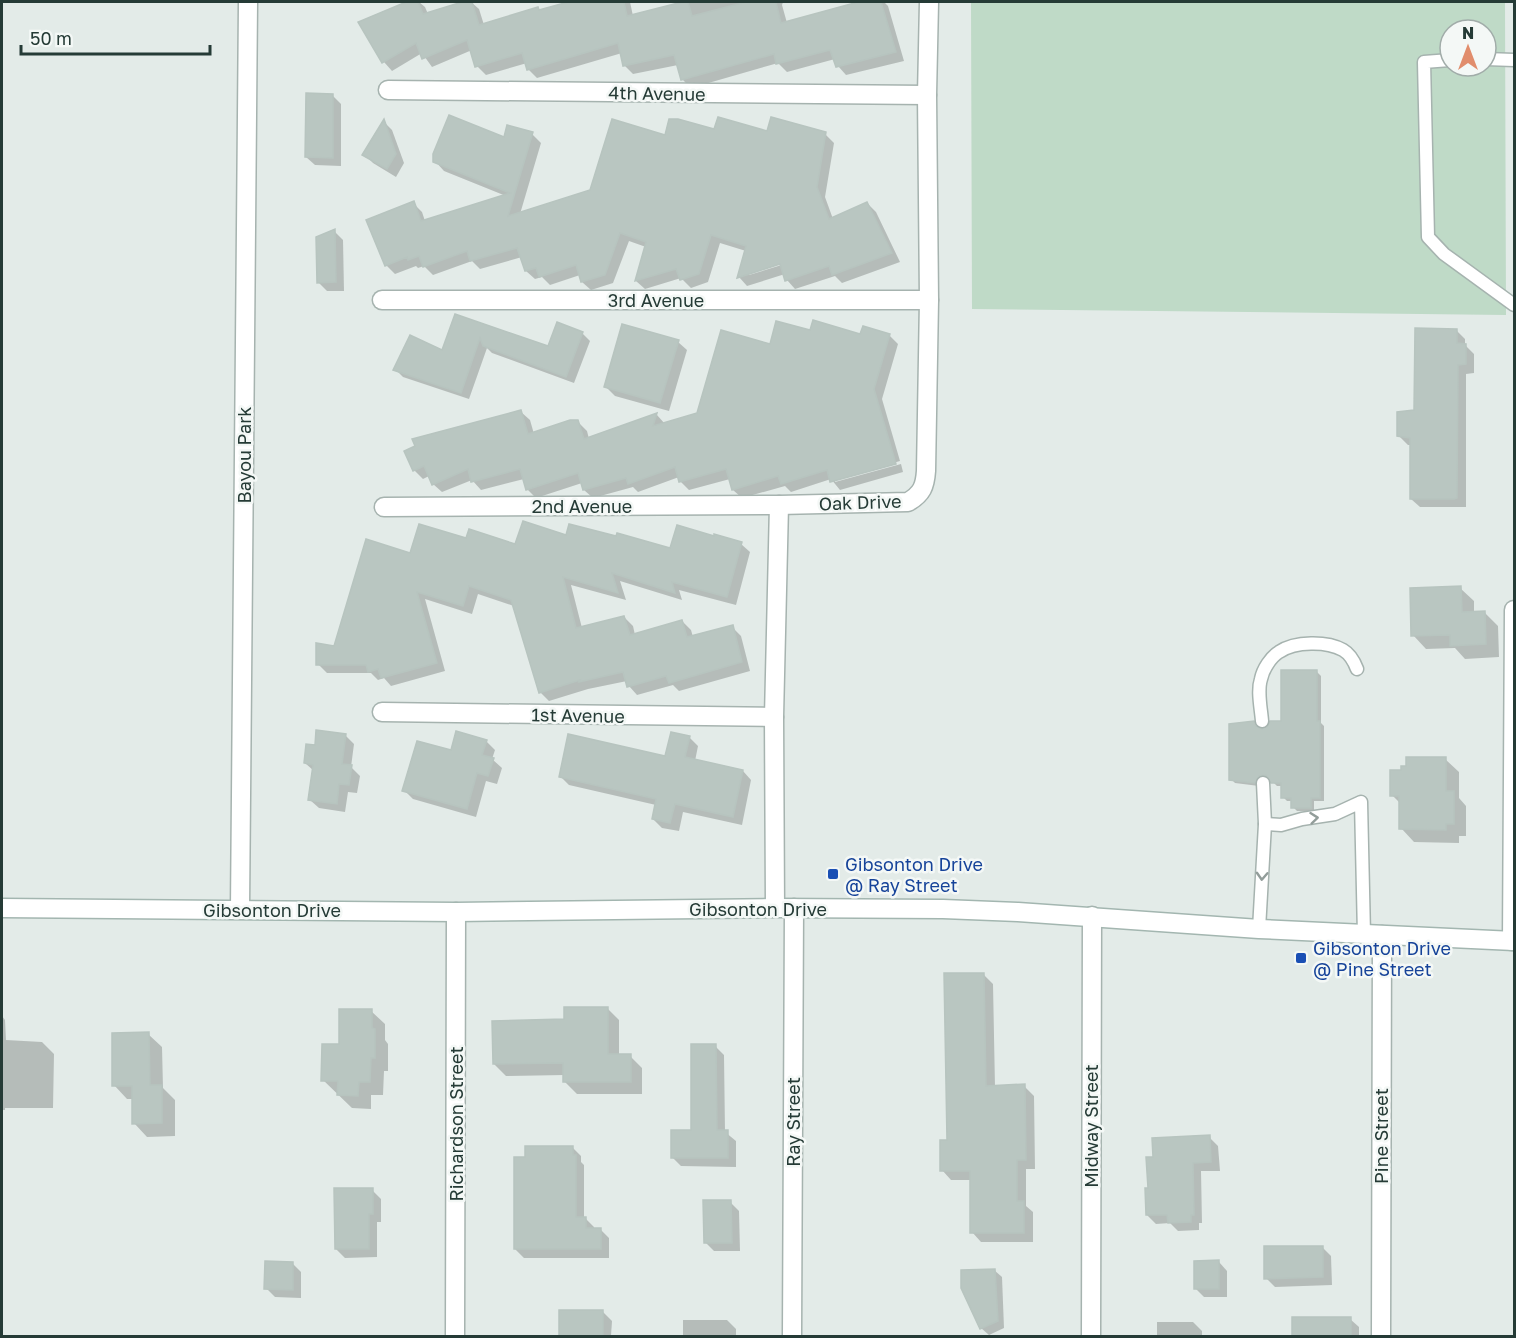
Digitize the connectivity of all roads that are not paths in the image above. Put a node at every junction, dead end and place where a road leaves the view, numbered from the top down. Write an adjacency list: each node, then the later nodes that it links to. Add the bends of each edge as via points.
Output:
1 (248, 2): 23 (street, Bayou Park)
2 (929, 2): 7 (street, Oak Drive)
3 (1498, 59): 4 (lane)
4 (1515, 60)
5 (1438, 61): 10 (lane, via 1424,62 1428,237 1444,254)
6 (388, 90): 7 (street, 4th Avenue)
7 (927, 95): 9 (street, Oak Drive)
8 (382, 300): 9 (street, 3rd Avenue)
9 (929, 300): 11 (street, Oak Drive, via 926,471 922,490 908,502)
10 (1515, 305)
11 (779, 505): 12 (street, 2nd Avenue); 16 (street)
12 (384, 507)
13 (1515, 610): 28 (street)
14 (1357, 669): 17 (lane, via 1345,651 1329,645 1293,646 1279,652 1260,680)
15 (382, 712): 16 (street, 1st Avenue)
16 (774, 717): 21 (street)
17 (1262, 721)
18 (1263, 783): 19 (lane)
19 (1265, 824): 26 (lane, one-way to 26); 27 (lane, one-way to 27, via 1281,825 1335,814 1361,802)
20 (2, 908): 23 (street, Gibsonton Drive)
21 (775, 908): 22 (street, Gibsonton Drive); 24 (street, Gibsonton Drive)
22 (794, 908): 25 (street, Gibsonton Drive); 30 (street, Ray Street)
23 (240, 909): 24 (street, Gibsonton Drive)
24 (456, 912): 29 (street, Richardson Street)
25 (1092, 916): 26 (street, Gibsonton Drive); 31 (street, Midway Street)
26 (1259, 929): 27 (street, Gibsonton Drive)
27 (1373, 935): 28 (street, Gibsonton Drive); 32 (street, Pine Street)
28 (1513, 941)
29 (455, 1336)
30 (792, 1336)
31 (1090, 1336)
32 (1381, 1336)

